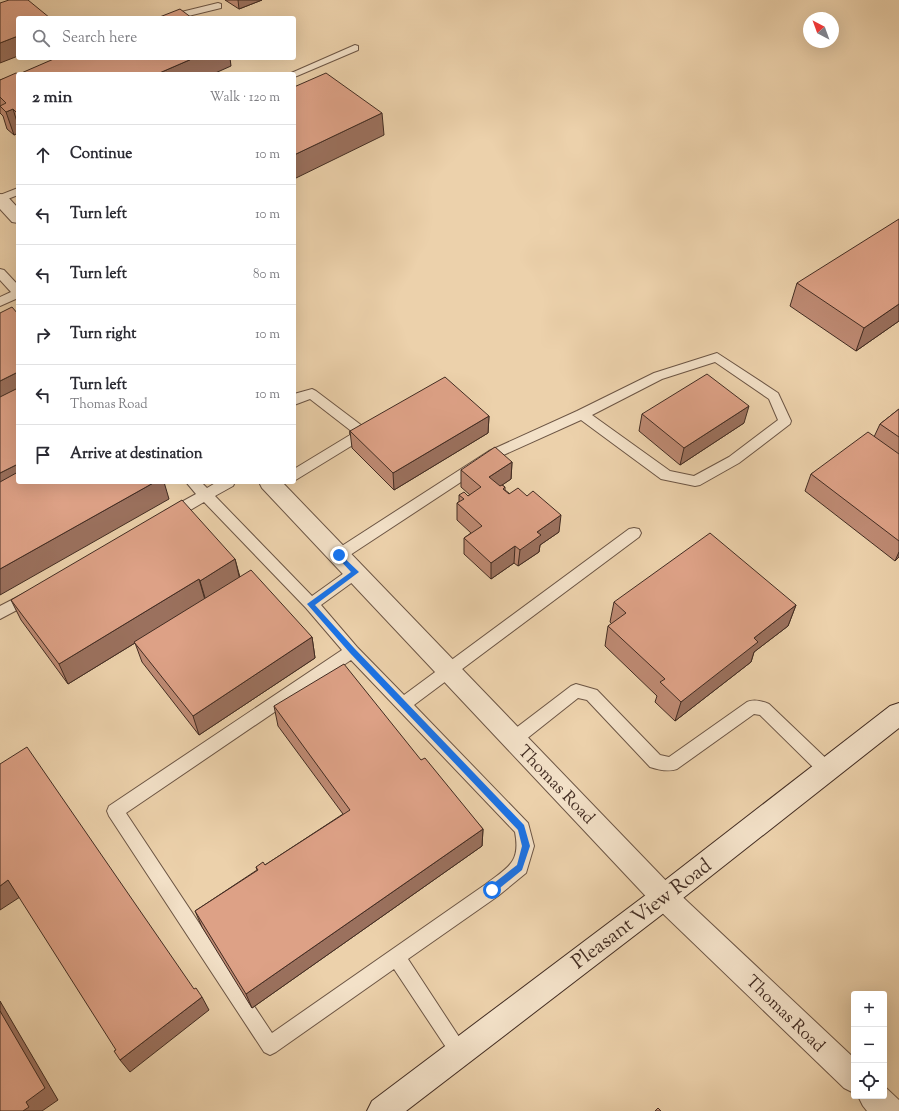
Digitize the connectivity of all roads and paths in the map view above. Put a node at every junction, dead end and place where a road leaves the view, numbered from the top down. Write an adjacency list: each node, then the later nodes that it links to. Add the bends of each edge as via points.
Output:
1 (218, 6): 2 (lane)
2 (176, 16)
3 (355, 48): 4 (lane)
4 (296, 73)
5 (16, 192): 6 (lane)
6 (0, 199): 7 (street)
7 (16, 216)
8 (0, 273): 9 (lane)
9 (16, 291)
10 (16, 294): 11 (lane)
11 (0, 302)
12 (296, 399): 14 (lane, via 312,394 356,428 356,437)
13 (582, 414): 13 (lane, via 658,376 717,357 774,396 786,421 734,460 695,481 666,475); 21 (lane, via 494,454)
14 (296, 473)
15 (195, 484): 18 (lane)
16 (224, 484): 18 (lane)
17 (283, 484): 21 (street, Thomas Road)
18 (205, 495): 19 (lane); 23 (lane)
19 (157, 523)
20 (634, 533): 26 (lane)
21 (347, 564): 23 (lane); 26 (street, Thomas Road)
22 (41, 590): 24 (lane)
23 (311, 604): 25 (lane)
24 (0, 614)
25 (352, 651): 27 (lane); 32 (lane, via 115,811 270,1046)
26 (449, 671): 27 (lane); 29 (street, Thomas Road)
27 (403, 704): 32 (lane, via 522,828 526,846 520,868)
28 (899, 714): 30 (street, Pleasant View Road)
29 (514, 739): 30 (lane, via 576,691 592,695 656,762 671,764 752,707 764,710); 31 (street, Thomas Road)
30 (826, 770): 31 (street, Pleasant View Road)
31 (664, 896): 33 (street, Pleasant View Road); 34 (street, Thomas Road)
32 (396, 957): 33 (lane)
33 (459, 1052): 36 (street, Pleasant View Road)
34 (851, 1075)
35 (876, 1099): 37 (street)
36 (382, 1111)
37 (889, 1111)

